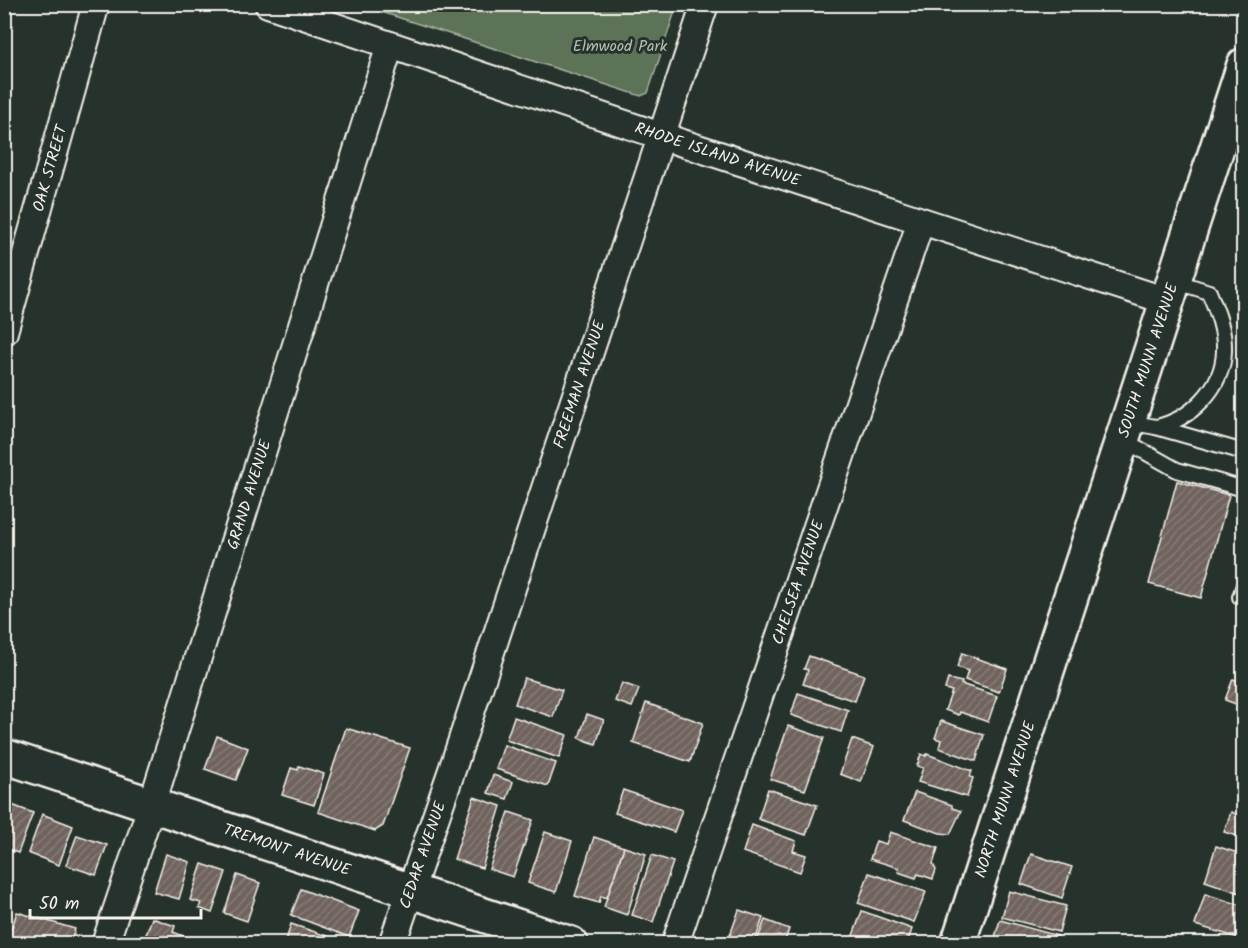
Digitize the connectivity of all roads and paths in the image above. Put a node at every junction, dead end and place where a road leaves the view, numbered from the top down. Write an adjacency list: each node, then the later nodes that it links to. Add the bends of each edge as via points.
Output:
1 (96, 4): 10 (street, OAK STREET)
2 (268, 4): 4 (street, RHODE ISLAND AVENUE)
3 (705, 4): 7 (street, FREEMAN AVENUE)
4 (390, 45): 7 (street, RHODE ISLAND AVENUE); 17 (street, GRAND AVENUE)
5 (1244, 65): 6 (main road, SOUTH MUNN AVENUE)
6 (1235, 119): 9 (main road, SOUTH MUNN AVENUE)
7 (661, 136): 8 (street, RHODE ISLAND AVENUE); 16 (street, FREEMAN AVENUE)
8 (921, 221): 9 (street, RHODE ISLAND AVENUE); 22 (street, CHELSEA AVENUE)
9 (1170, 291): 11 (main road, SOUTH MUNN AVENUE); 11 (lane, via 1209,292 1218,313 1224,354 1214,385 1190,412 1172,424)
10 (4, 332)
11 (1135, 429): 12 (lane); 13 (lane, via 1178,470); 14 (main road, SOUTH MUNN AVENUE)
12 (1244, 452)
13 (1244, 489)
14 (1050, 656): 23 (main road, NORTH MUNN AVENUE)
15 (4, 756): 17 (main road, TREMONT AVENUE)
16 (453, 767): 18 (street, CEDAR AVENUE)
17 (152, 804): 18 (main road, TREMONT AVENUE); 19 (street, GRAND AVENUE)
18 (409, 890): 20 (street, CEDAR AVENUE); 21 (main road, TREMONT AVENUE)
19 (105, 944)
20 (392, 944)
21 (571, 944)
22 (675, 944)
23 (958, 944)

